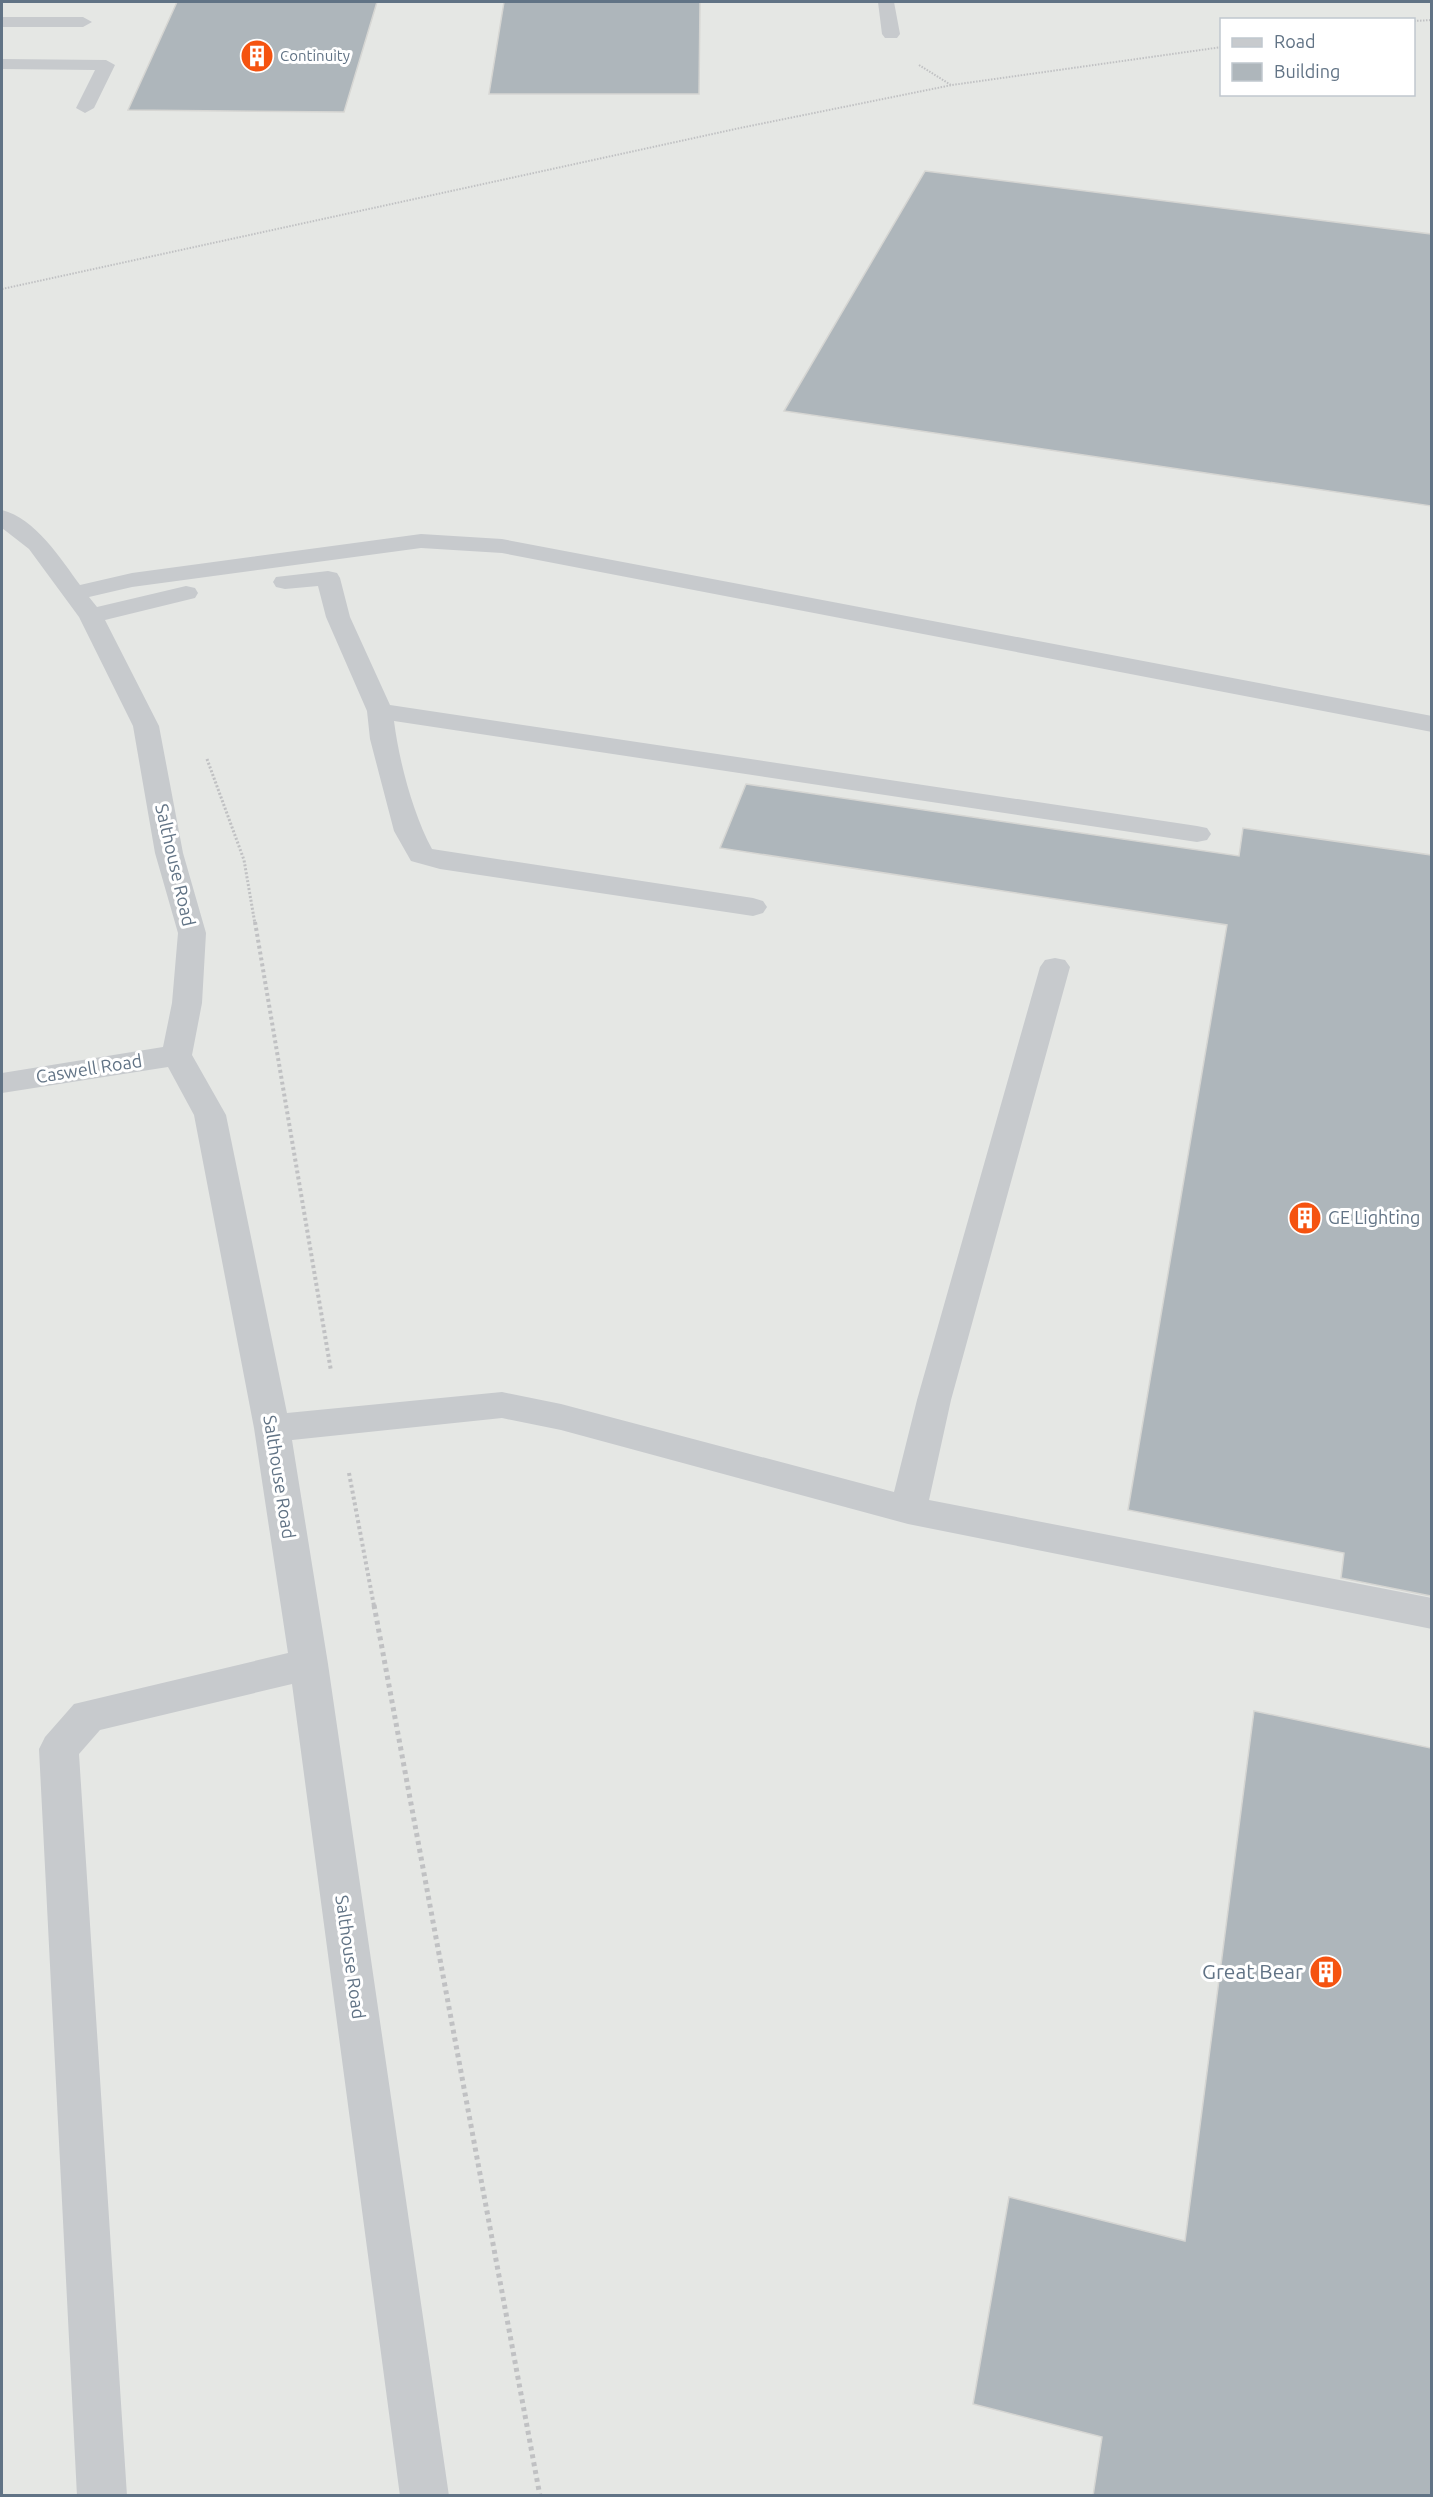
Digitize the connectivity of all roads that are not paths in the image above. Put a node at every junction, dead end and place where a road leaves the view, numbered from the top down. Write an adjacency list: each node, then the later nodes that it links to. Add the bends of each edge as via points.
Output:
1 (886, 2): 4 (street)
2 (2, 22): 3 (street)
3 (83, 22)
4 (891, 34)
5 (2, 64): 6 (street, via 106,65)
6 (85, 108)
7 (2, 517): 8 (street, Salthouse Road, via 37,544)
8 (83, 604): 9 (street, via 328,578 338,617); 10 (street, via 132,580 421,541 502,546); 14 (street, Salthouse Road, via 146,726 169,853 192,933 188,1003)
9 (380, 711): 11 (street); 12 (street, via 383,740 408,831 421,855)
10 (1431, 724)
11 (1197, 834)
12 (753, 907)
13 (1055, 967): 17 (street, via 934,1400)
14 (177, 1055): 15 (street, Caswell Road); 16 (street, Salthouse Road, via 210,1115)
15 (2, 1083)
16 (272, 1428): 17 (street, via 502,1406 561,1417); 19 (street, Salthouse Road)
17 (908, 1510): 18 (street)
18 (1431, 1614)
19 (309, 1664): 20 (street, via 88,1716 59,1749); 21 (street, Salthouse Road)
20 (102, 2496)
21 (425, 2496)

